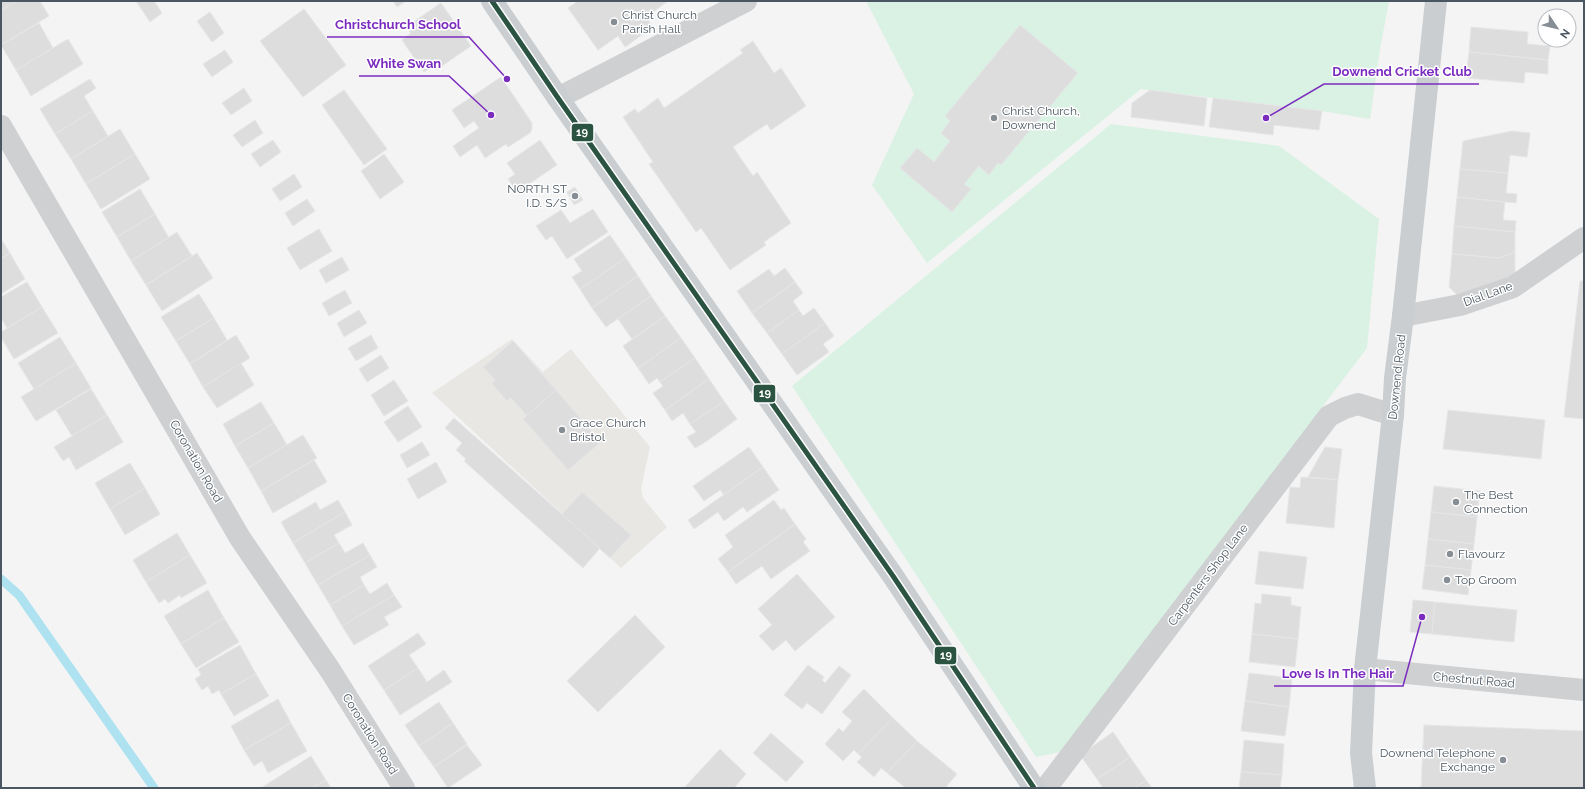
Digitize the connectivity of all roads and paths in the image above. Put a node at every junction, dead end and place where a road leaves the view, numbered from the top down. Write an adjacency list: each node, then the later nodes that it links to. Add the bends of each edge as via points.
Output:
1 (492, 1): 4 (main road)
2 (746, 1): 4 (street)
3 (1436, 1): 7 (main road, Downend Road)
4 (558, 98): 13 (main road, via 893,576)
5 (1, 126): 12 (street, Coronation Road, via 240,538 330,670)
6 (1584, 238): 7 (street, Dial Lane, via 1513,287 1460,305)
7 (1403, 316): 8 (main road, Downend Road)
8 (1393, 415): 9 (main road, Downend Road); 14 (street, Carpenters Shop Lane, via 1358,404 1329,416)
9 (1365, 670): 10 (street, Chestnut Road); 11 (main road, Downend Road)
10 (1584, 690)
11 (1361, 753): 15 (main road, Downend Road); 16 (main road, Downend Road)
12 (404, 788)
13 (1034, 788)
14 (1046, 788)
15 (1352, 788)
16 (1365, 788)

